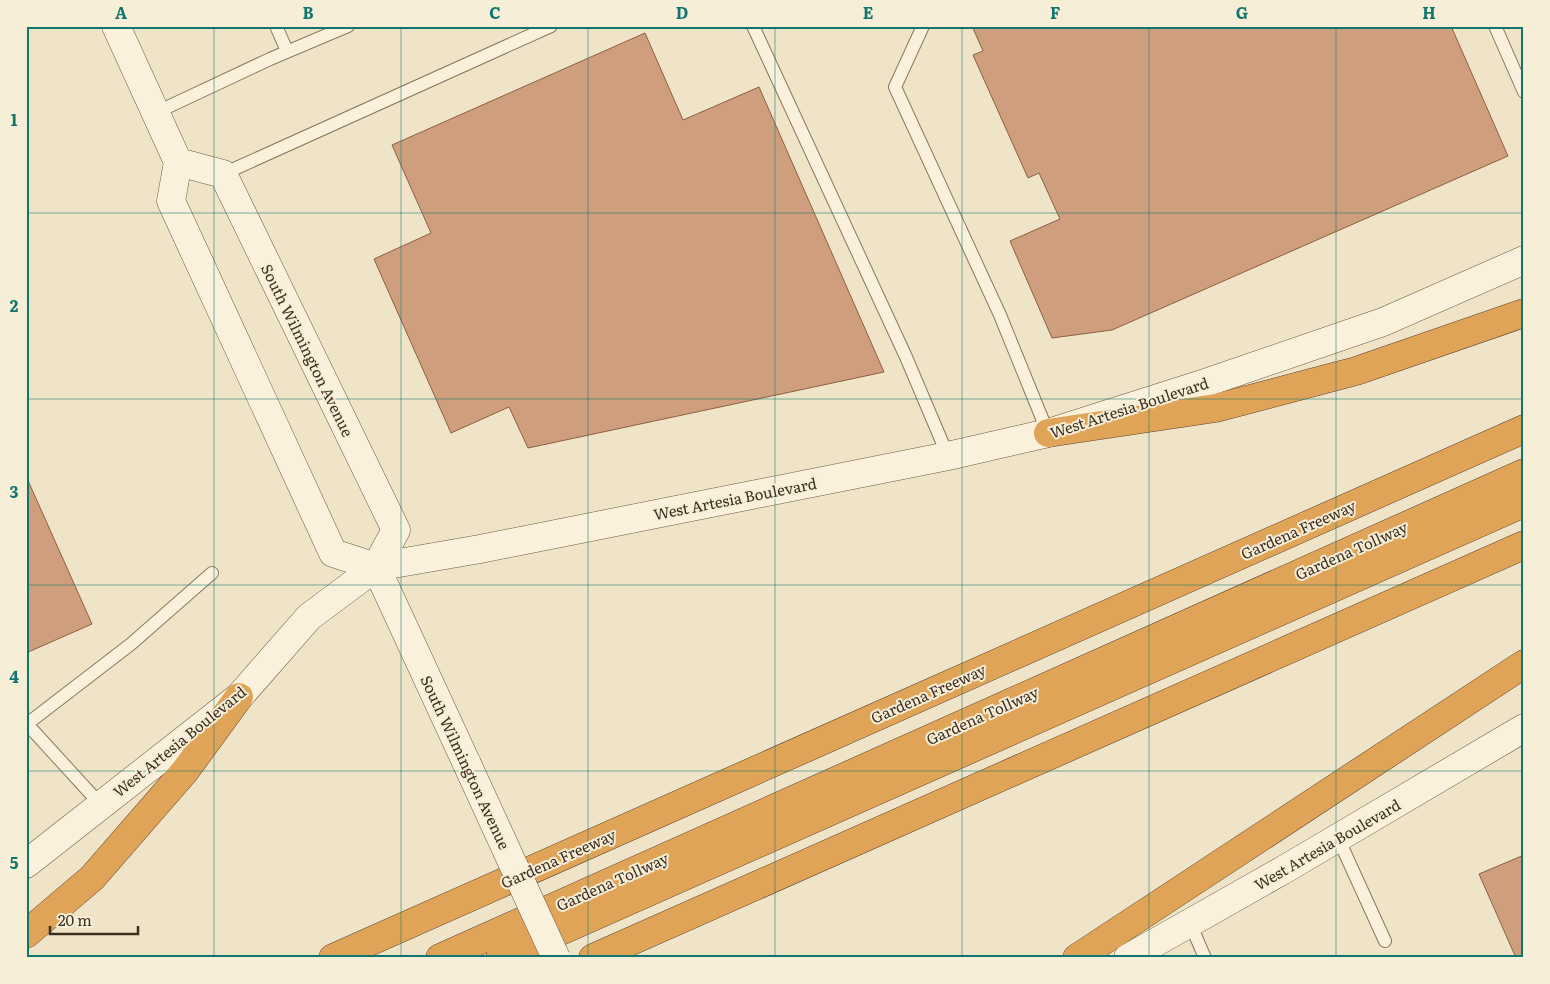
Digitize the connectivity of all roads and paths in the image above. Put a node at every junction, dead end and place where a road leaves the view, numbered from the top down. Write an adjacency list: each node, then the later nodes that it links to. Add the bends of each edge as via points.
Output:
1 (116, 26): 10 (main road)
2 (276, 26): 8 (lane)
3 (348, 26): 8 (lane)
4 (551, 26): 12 (lane)
5 (753, 26): 17 (lane, via 906,357)
6 (923, 26): 16 (lane, via 894,87 1000,315)
7 (1495, 26): 9 (lane)
8 (287, 51): 10 (lane)
9 (1524, 92)
10 (155, 113): 11 (main road)
11 (178, 162): 12 (main road); 21 (main road, via 171,201 333,553)
12 (222, 174): 21 (main road, South Wilmington Avenue, via 396,530)
13 (1524, 260): 16 (main road, West Artesia Boulevard, via 1383,322)
14 (1524, 313): 16 (highway, via 1356,371 1216,408)
15 (1524, 429): 33 (highway, Gardena Freeway)
16 (1048, 433): 17 (main road, West Artesia Boulevard)
17 (948, 456): 21 (main road, West Artesia Boulevard)
18 (1524, 473): 34 (highway, Gardena Tollway)
19 (1524, 503): 35 (highway, Gardena Tollway)
20 (1524, 546): 37 (highway)
21 (376, 567): 24 (main road, West Artesia Boulevard, via 309,617); 36 (main road, South Wilmington Avenue, bridge)
22 (212, 573): 25 (lane, via 131,644)
23 (1524, 664): 38 (highway)
24 (239, 697): 27 (main road, West Artesia Boulevard); 31 (highway, via 185,770 92,878)
25 (27, 725): 27 (lane)
26 (1524, 728): 28 (main road, West Artesia Boulevard)
27 (101, 805): 29 (main road, West Artesia Boulevard)
28 (1338, 838): 30 (main road, West Artesia Boulevard); 32 (lane)
29 (26, 864)
30 (1190, 923): 39 (main road, West Artesia Boulevard); 40 (lane)
31 (26, 934)
32 (1385, 941)
33 (333, 958)
34 (440, 958)
35 (500, 958)
36 (556, 958)
37 (593, 958)
38 (1077, 958)
39 (1128, 958)
40 (1205, 958)

